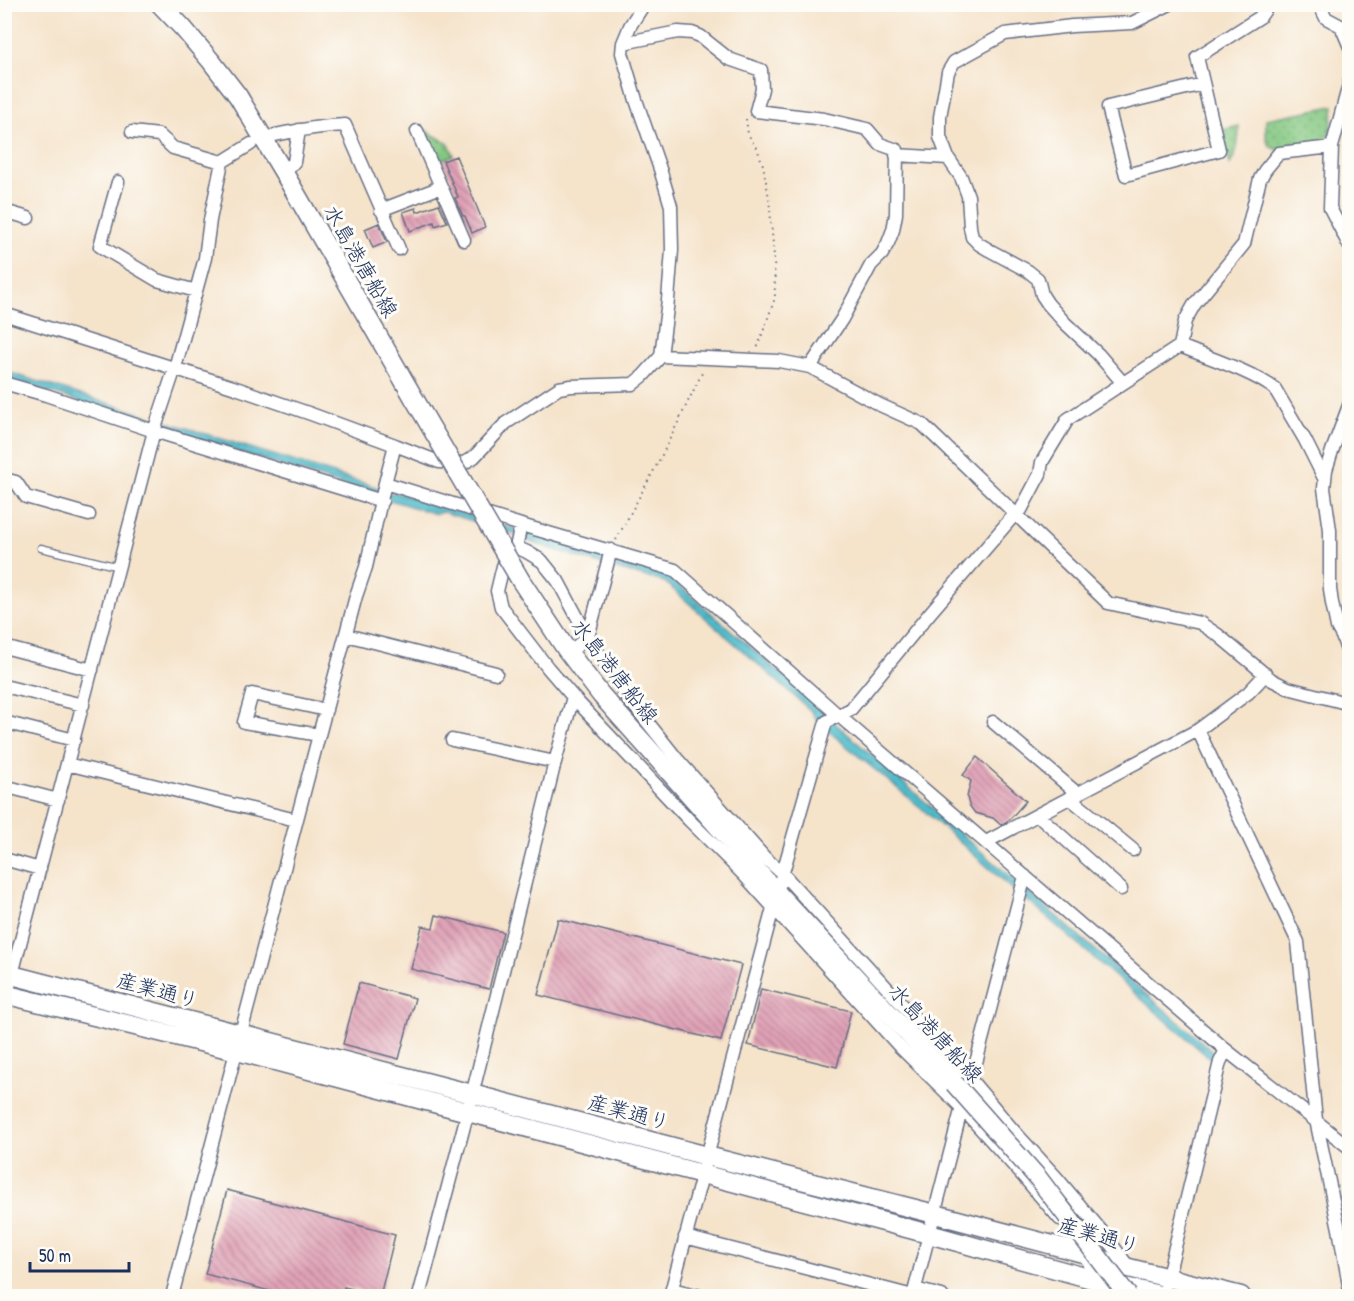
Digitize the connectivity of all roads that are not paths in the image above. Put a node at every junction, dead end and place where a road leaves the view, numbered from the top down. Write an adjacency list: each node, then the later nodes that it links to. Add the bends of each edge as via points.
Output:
1 (160, 4): 19 (street, 水島港唐船線, via 238,96)
2 (644, 4): 6 (street)
3 (1170, 4): 17 (street, via 1132,23 1005,34 954,62 948,72 940,117 940,137)
4 (1318, 4): 7 (street, via 1326,18 1341,26)
5 (1266, 5): 9 (street, via 1260,17 1197,57)
6 (623, 43): 16 (street, via 686,32 700,36 729,59 761,70 762,89 756,111 867,129 880,144 897,150); 31 (street, via 622,53 670,206 672,250)
7 (1350, 47)
8 (1350, 81): 15 (street)
9 (1203, 84): 9 (street, via 1219,150 1126,175 1108,107)
10 (299, 129): 13 (street); 19 (street, via 294,162); 22 (street, via 345,125)
11 (417, 131): 21 (street)
12 (132, 132): 18 (street, via 159,135 173,148)
13 (275, 135)
14 (251, 144): 18 (street)
15 (1332, 147): 26 (street, via 1330,208); 30 (street, via 1280,153 1265,170 1244,244 1194,305 1185,321)
16 (896, 155): 17 (street); 32 (street, via 896,214 888,243)
17 (948, 158): 34 (street, via 968,196 972,237 1038,279 1048,304)
18 (222, 162): 28 (street)
19 (284, 172): 88 (street, 水島港唐船線, bridge, via 521,581 566,649)
20 (118, 182): 28 (street, via 100,246 158,280)
21 (441, 187): 22 (street); 25 (street)
22 (381, 210): 27 (street)
23 (4, 211): 24 (street)
24 (28, 218)
25 (464, 240)
26 (1350, 247)
27 (399, 249)
28 (196, 291): 33 (street)
29 (4, 314): 33 (street)
30 (1180, 346): 34 (street); 40 (street, via 1275,389)
31 (661, 356): 32 (street, via 779,361); 38 (street, via 633,384 559,387 506,423 464,463 439,462)
32 (810, 367): 44 (street, via 922,424)
33 (175, 368): 37 (street); 38 (street)
34 (1123, 382): 44 (street, via 1068,419 1042,462 1021,510)
35 (4, 383): 37 (street)
36 (1350, 403): 40 (street)
37 (154, 431): 42 (street); 49 (street)
38 (395, 446): 41 (street)
39 (4, 479): 43 (street, via 16,482 26,497)
40 (1325, 480): 55 (street, via 1331,539 1330,589 1337,627)
41 (385, 483): 42 (street); 45 (street)
42 (382, 501): 51 (street)
43 (89, 514)
44 (1015, 514): 60 (street, via 1108,603 1200,623); 67 (street, via 851,709)
45 (521, 525): 46 (street); 48 (street)
46 (516, 547): 52 (street, via 542,561 553,574); 57 (street, via 503,566 497,591 501,607)
47 (40, 548): 49 (lane)
48 (611, 550): 52 (street); 67 (street, via 675,570)
49 (119, 567): 58 (street)
50 (1350, 621): 55 (street, via 1346,633)
51 (346, 635): 59 (street); 66 (street)
52 (588, 637): 54 (street); 85 (street, via 625,694 677,759)
53 (4, 646): 58 (street)
54 (577, 646)
55 (1348, 653): 62 (street)
56 (559, 660): 57 (street)
57 (548, 668): 63 (street)
58 (92, 670): 65 (street)
59 (496, 673)
60 (1266, 674): 64 (street, via 1288,688); 70 (street, via 1248,693)
61 (4, 686): 65 (street)
62 (1350, 690)
63 (573, 697): 74 (street); 88 (street, via 689,820)
64 (1350, 704)
65 (83, 705): 72 (street)
66 (326, 710): 71 (street); 71 (street, via 252,694 244,722)
67 (838, 715): 81 (street); 85 (street, via 826,722)
68 (4, 722): 72 (street)
69 (993, 722): 77 (street)
70 (1198, 730): 77 (street); 96 (street, via 1298,942)
71 (319, 735): 80 (street)
72 (74, 740): 75 (street)
73 (452, 740): 74 (street)
74 (555, 762): 94 (street)
75 (68, 764): 78 (street); 80 (street)
76 (4, 786): 78 (street)
77 (1074, 796): 79 (street); 82 (street)
78 (58, 800): 84 (street)
79 (1038, 815): 81 (street); 87 (street)
80 (296, 820): 91 (street)
81 (986, 842): 86 (street)
82 (1133, 850)
83 (4, 859): 84 (street)
84 (40, 869): 89 (street)
85 (783, 874): 88 (street); 93 (street)
86 (1025, 876): 92 (street); 93 (street, via 977,1059)
87 (1121, 889)
88 (775, 901): 93 (street, 水島港唐船線); 95 (street, via 899,1046); 98 (street)
89 (8, 974): 90 (street); 91 (street, 産業通り)
90 (5, 998): 91 (street, 産業通り)
91 (239, 1043): 94 (street, 産業通り); 110 (street)
92 (1226, 1050): 96 (street); 105 (street)
93 (962, 1081): 95 (street); 104 (street, via 1057,1178); 115 (street, 水島港唐船線, bridge)
94 (470, 1102): 98 (street, 産業通り); 99 (street, 産業通り); 111 (street)
95 (962, 1108): 100 (street); 103 (street, via 1059,1218)
96 (1316, 1120): 97 (street); 107 (street)
97 (1350, 1148)
98 (707, 1156): 99 (street); 100 (street, 産業通り)
99 (702, 1174): 101 (street, 産業通り); 102 (street)
100 (935, 1214): 101 (street); 103 (street, 産業通り)
101 (929, 1234): 106 (street, 産業通り); 109 (street)
102 (685, 1237): 108 (street); 109 (street)
103 (1083, 1253): 104 (street, 産業通り); 106 (street)
104 (1129, 1268): 105 (street, 産業通り); 116 (street)
105 (1168, 1277): 116 (street); 117 (street, 産業通り)
106 (1099, 1281): 114 (street); 116 (street, 産業通り)
107 (1350, 1291)
108 (671, 1293): 112 (street)
109 (913, 1294): 113 (street)
110 (172, 1296)
111 (419, 1296)
112 (700, 1296)
113 (942, 1296)
114 (1111, 1296)
115 (1128, 1296)
116 (1157, 1296)
117 (1240, 1296)

